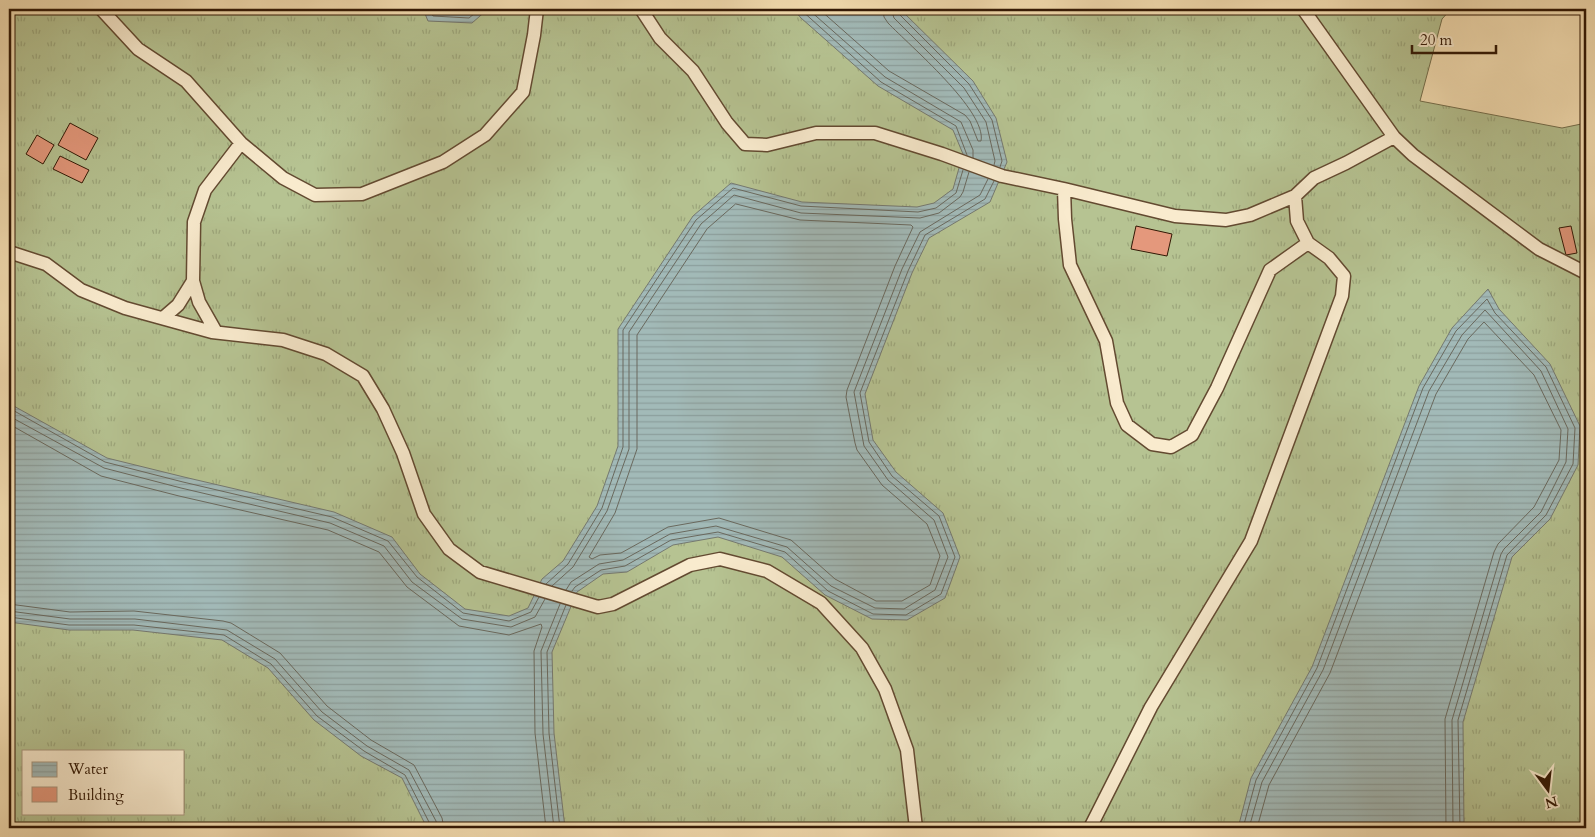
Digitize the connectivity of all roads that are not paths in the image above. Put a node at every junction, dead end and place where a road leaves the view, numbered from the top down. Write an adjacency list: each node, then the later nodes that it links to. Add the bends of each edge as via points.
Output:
1 (101, 9): 6 (lane, via 138,49 186,81)
2 (537, 9): 6 (lane, via 523,92 485,135 443,162 362,194 315,195 283,178)
3 (641, 9): 7 (lane, via 660,38 693,71 745,144 768,145 816,133 876,133 1002,176)
4 (1303, 9): 5 (lane)
5 (1394, 137): 8 (lane, via 1314,178); 11 (lane, via 1413,155 1538,249)
6 (241, 143): 12 (lane, via 205,190 194,222)
7 (1064, 189): 8 (lane, via 1175,216 1226,220 1250,215); 9 (lane, via 1070,265 1106,341 1117,403 1126,424 1152,444 1171,447 1192,435 1217,388 1270,270)
8 (1295, 196): 9 (lane, via 1297,221)
9 (1308, 243): 16 (lane, via 1329,258 1344,276 1342,296 1285,450 1251,541 1151,707)
10 (9, 252): 13 (lane, via 46,264 81,290 125,308)
11 (1586, 273)
12 (193, 282): 13 (lane, via 178,305); 14 (lane, via 198,302)
13 (163, 318): 14 (lane)
14 (216, 332): 15 (lane, via 283,340 326,354 363,376 403,453 424,514 448,549 480,572 598,607 613,604 690,564 720,559 767,571 821,603 862,648 885,689 907,750)
15 (916, 828)
16 (1090, 828)

